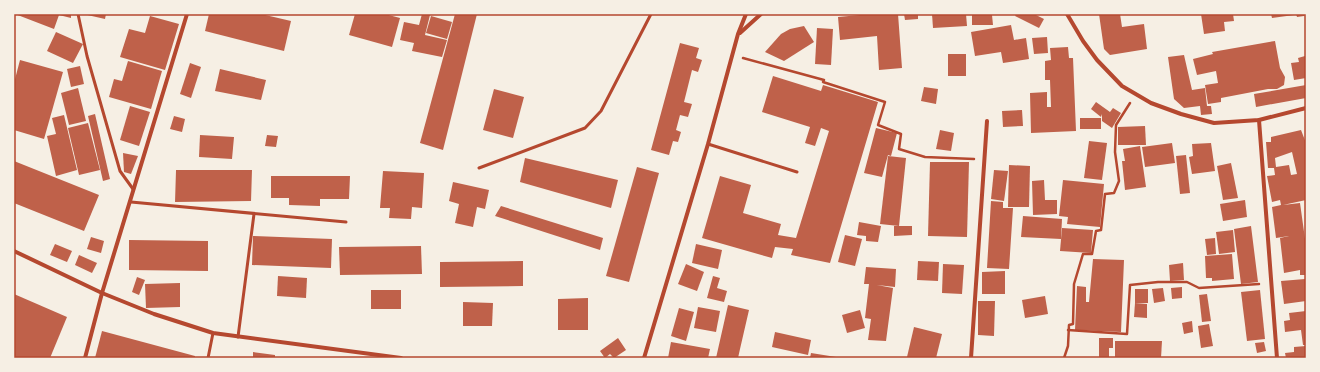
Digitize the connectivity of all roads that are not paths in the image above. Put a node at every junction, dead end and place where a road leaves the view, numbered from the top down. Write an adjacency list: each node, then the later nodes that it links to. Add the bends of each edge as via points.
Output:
1 (78, 14): 14 (lane, via 87,56 120,170)
2 (187, 14): 14 (street)
3 (651, 14): 12 (lane, via 601,111 585,128)
4 (746, 14): 7 (street)
5 (761, 14): 7 (street)
6 (1066, 15): 9 (street, via 1082,41 1122,86 1151,103 1214,123)
7 (738, 34): 11 (street)
8 (1306, 108): 9 (street)
9 (1259, 120): 27 (street)
10 (986, 121): 26 (street)
11 (708, 144): 13 (lane); 25 (street)
12 (479, 168)
13 (797, 172)
14 (133, 189): 15 (street)
15 (131, 202): 16 (lane); 19 (street)
16 (254, 214): 17 (lane); 21 (lane)
17 (346, 222)
18 (14, 251): 19 (street)
19 (102, 293): 20 (street, via 154,314); 22 (street)
20 (213, 333): 21 (street); 23 (lane)
21 (238, 337): 24 (street)
22 (85, 358)
23 (208, 358)
24 (401, 358)
25 (644, 358)
26 (971, 358)
27 (1277, 358)

